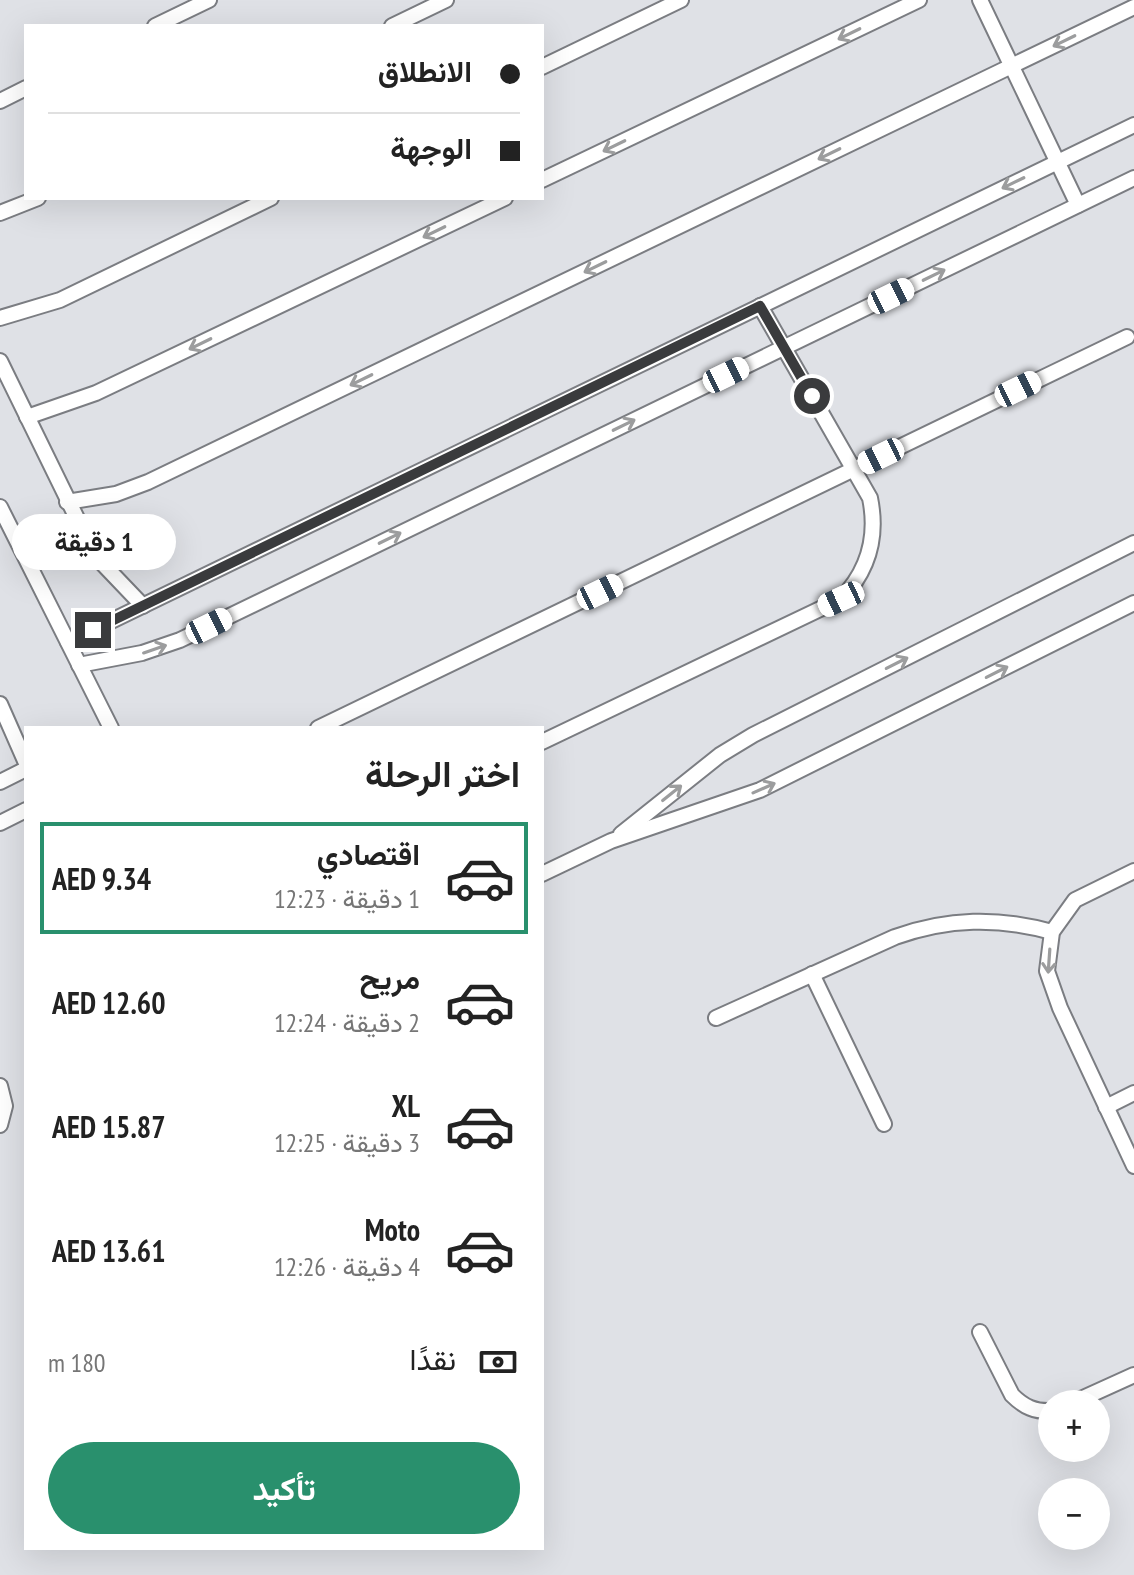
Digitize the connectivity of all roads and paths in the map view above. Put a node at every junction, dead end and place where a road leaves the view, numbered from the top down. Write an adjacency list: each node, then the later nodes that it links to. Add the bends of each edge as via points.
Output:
1 (209, 0): 7 (lane)
2 (446, 0): 8 (lane)
3 (681, 0): 9 (lane)
4 (919, 0): 16 (lane, one-way to 16)
5 (980, 0): 10 (lane)
6 (1134, 7): 10 (lane, one-way to 10)
7 (159, 24)
8 (396, 24)
9 (544, 66)
10 (1012, 66): 14 (lane); 29 (lane, one-way to 29, via 148,482 108,496)
11 (24, 89): 12 (lane)
12 (0, 101)
13 (1134, 125): 14 (lane)
14 (1057, 162): 20 (lane); 22 (lane, one-way to 22)
15 (1134, 178): 20 (lane)
16 (544, 179)
17 (33, 200): 21 (lane)
18 (267, 200): 23 (lane, via 60,300)
19 (501, 200): 27 (lane, one-way to 27, via 96,393)
20 (1078, 205): 25 (lane, one-way to 20)
21 (0, 213)
22 (760, 306): 25 (lane); 33 (lane)
23 (0, 318)
24 (1127, 337): 28 (lane)
25 (784, 347): 28 (lane); 35 (lane, one-way to 25, via 180,640)
26 (0, 361): 27 (lane)
27 (27, 417): 29 (lane)
28 (853, 469): 38 (lane); 39 (lane, via 870,498 873,536 863,571 841,599)
29 (67, 502): 33 (lane, via 101,562)
30 (0, 507): 34 (lane)
31 (1134, 543): 45 (lane, one-way to 31, via 753,735)
32 (1134, 603): 45 (lane, one-way to 32, via 760,790)
33 (143, 606): 34 (lane)
34 (68, 642): 35 (lane)
35 (79, 665): 37 (lane)
36 (0, 704): 40 (lane)
37 (110, 726)
38 (322, 726)
39 (544, 741)
40 (24, 758)
41 (24, 770): 42 (lane)
42 (0, 782)
43 (24, 811): 44 (lane)
44 (0, 823)
45 (611, 841): 47 (lane)
46 (1134, 871): 48 (lane, via 1075,900)
47 (544, 873)
48 (1052, 932): 49 (lane, via 1000,921 947,922 895,937); 53 (lane, one-way to 53, via 1047,971)
49 (812, 974): 50 (lane); 54 (lane)
50 (716, 1018)
51 (0, 1086): 55 (lane, via 5,1106)
52 (1134, 1093): 53 (lane)
53 (1106, 1107): 56 (lane)
54 (884, 1124)
55 (0, 1125)
56 (1134, 1166)
57 (980, 1332): 60 (lane, via 1012,1395)
58 (1134, 1375): 59 (lane)
59 (1101, 1390)
60 (1038, 1410)

